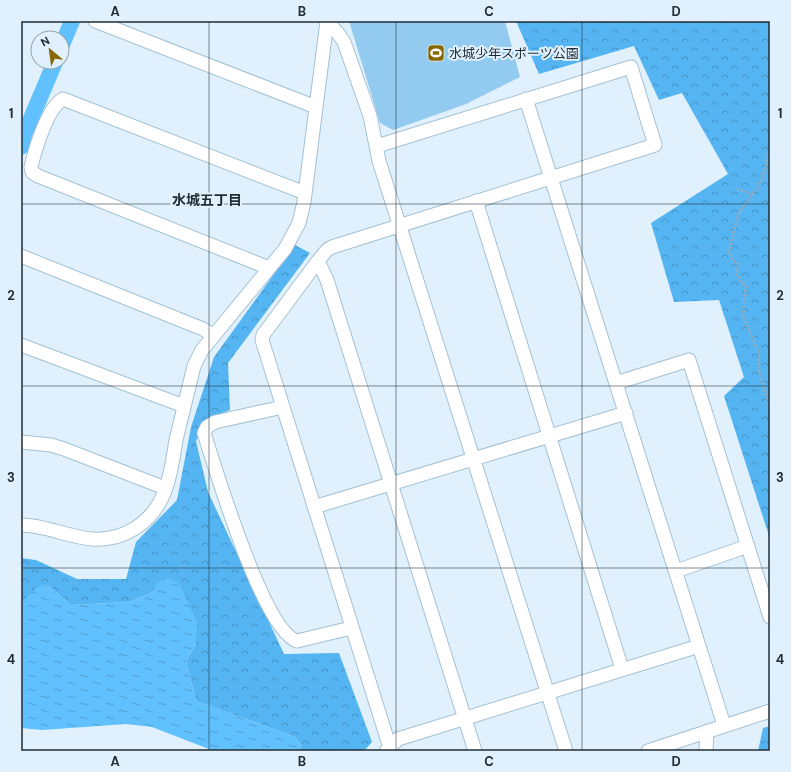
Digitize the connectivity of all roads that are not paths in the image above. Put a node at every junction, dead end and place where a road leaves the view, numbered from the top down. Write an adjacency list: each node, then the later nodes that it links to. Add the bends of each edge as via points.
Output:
1 (95, 21): 4 (street)
2 (326, 21): 4 (street); 5 (street, via 344,42 370,116)
3 (526, 99): 5 (street); 6 (street); 6 (street, via 631,67 655,144)
4 (316, 107): 7 (street)
5 (377, 146): 9 (street, via 379,161)
6 (551, 177): 8 (street); 15 (street)
7 (305, 193): 12 (street, via 299,223 285,249); 12 (street, via 63,100 55,106 48,119 31,167 32,172)
8 (476, 201): 9 (street); 19 (street)
9 (400, 225): 11 (street, via 332,247); 21 (street)
10 (21, 256): 13 (street, via 203,329)
11 (318, 261): 17 (street, via 263,335 262,340); 22 (street, via 327,280)
12 (269, 268): 13 (street)
13 (214, 336): 16 (street, via 202,350 194,366)
14 (21, 345): 16 (street)
15 (616, 383): 18 (street); 26 (street, via 689,360)
16 (184, 406): 23 (street)
17 (283, 407): 24 (street); 29 (street, via 215,422 207,427 204,433 233,525 270,611 290,639 297,641)
18 (626, 413): 19 (street); 27 (street)
19 (549, 436): 21 (street); 31 (street)
20 (21, 442): 23 (street, via 64,449)
21 (473, 459): 22 (street); 32 (street)
22 (391, 484): 24 (street); 34 (street)
23 (165, 488): 25 (street, via 153,513 134,529 117,538 92,539 42,527)
24 (314, 507): 29 (street)
25 (21, 525)
26 (748, 546): 27 (street); 28 (street)
27 (676, 571): 30 (street)
28 (770, 617)
29 (351, 628): 37 (street)
30 (699, 646): 31 (street); 35 (street)
31 (622, 670): 32 (street)
32 (547, 692): 34 (street); 39 (street)
33 (770, 711): 35 (street)
34 (465, 718): 37 (street, via 398,739); 38 (street)
35 (724, 725): 36 (street)
36 (707, 731): 40 (street); 41 (street)
37 (389, 750)
38 (475, 751)
39 (566, 751)
40 (648, 751)
41 (706, 751)

